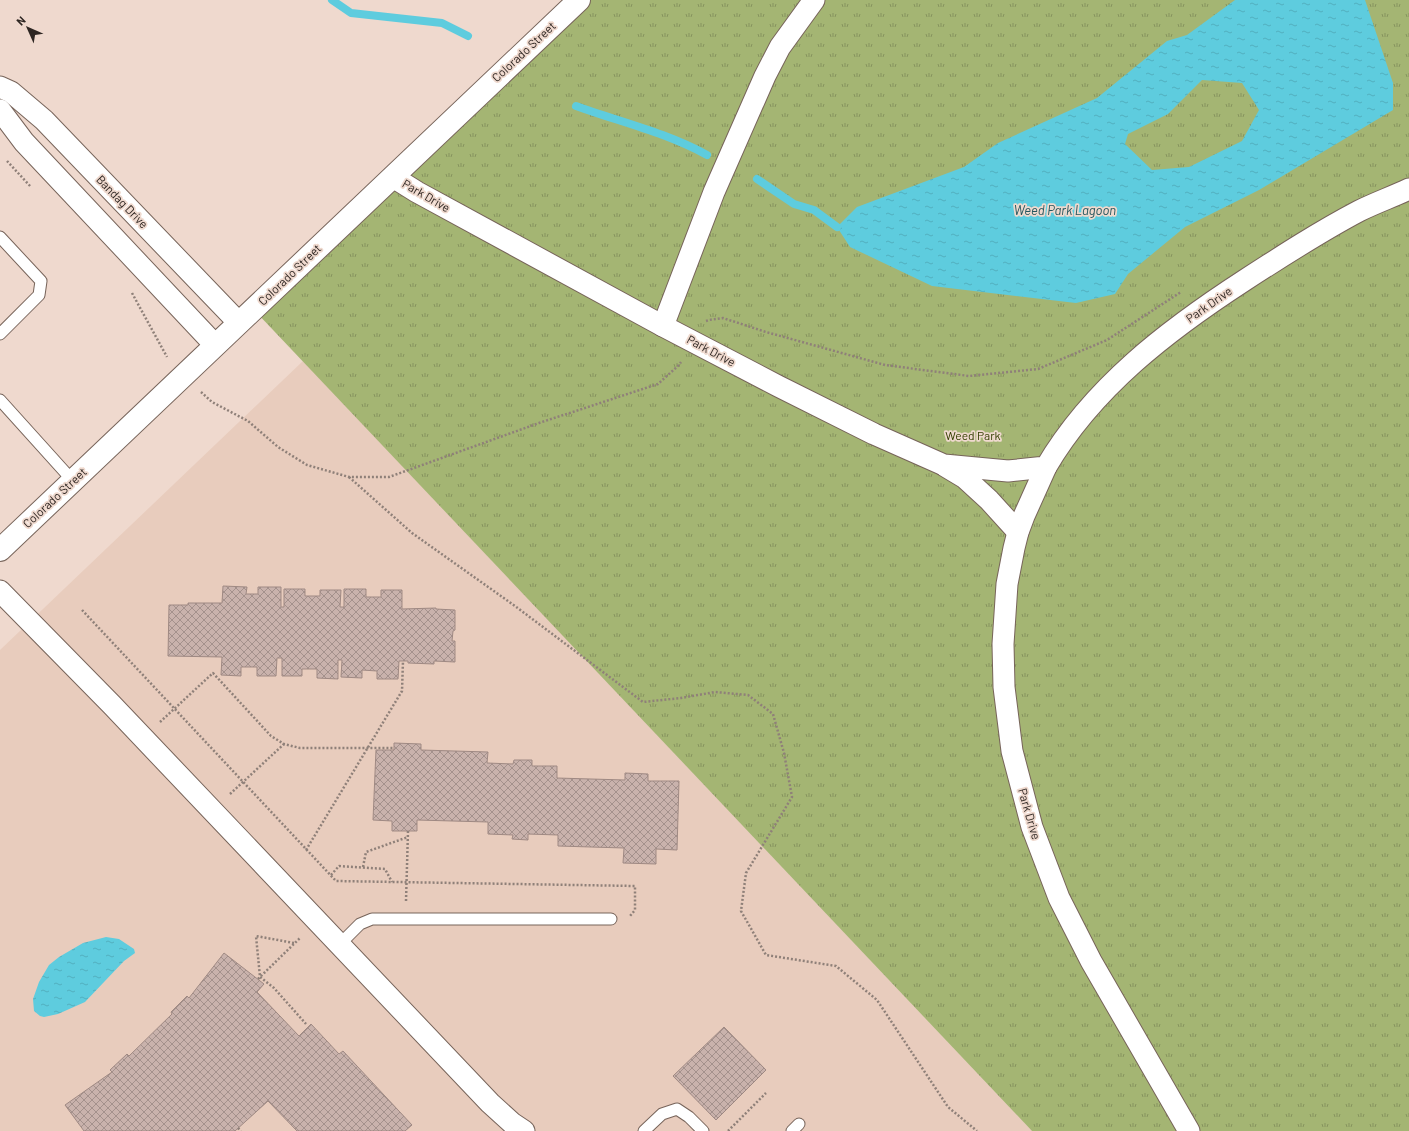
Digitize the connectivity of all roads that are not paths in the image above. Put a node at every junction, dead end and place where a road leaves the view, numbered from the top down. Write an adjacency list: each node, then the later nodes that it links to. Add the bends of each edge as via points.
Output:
1 (579, 0): 5 (street, Colorado Street)
2 (814, 0): 9 (street, via 780,47 765,76 714,192)
3 (0, 87): 8 (street, Bandag Drive, via 11,92 44,120)
4 (0, 110): 11 (street, via 24,142)
5 (393, 177): 8 (street, Colorado Street); 9 (street, Park Drive)
6 (1409, 189): 14 (street, Park Drive, via 1360,211 1302,243 1206,306 1158,342 1097,398 1059,445)
7 (0, 237): 10 (lane, via 42,280 39,295)
8 (239, 323): 11 (street, Colorado Street)
9 (663, 326): 13 (street, Park Drive, via 874,434)
10 (0, 334)
11 (215, 345): 15 (street, Colorado Street)
12 (0, 400): 15 (lane)
13 (944, 465): 14 (street, Park Drive, via 1008,471); 16 (street, via 965,478)
14 (1046, 467): 16 (street, Park Drive)
15 (73, 481): 17 (street, Colorado Street)
16 (1018, 532): 24 (street, Park Drive, via 1007,584 1003,644 1004,687 1012,751 1032,827 1059,898 1084,947)
17 (0, 550)
18 (0, 591): 20 (street)
19 (612, 919): 20 (lane, via 372,919 360,924)
20 (340, 944): 21 (street, via 490,1103)
21 (524, 1131)
22 (644, 1131): 23 (lane, via 662,1114 677,1109)
23 (703, 1131)
24 (1189, 1131)

